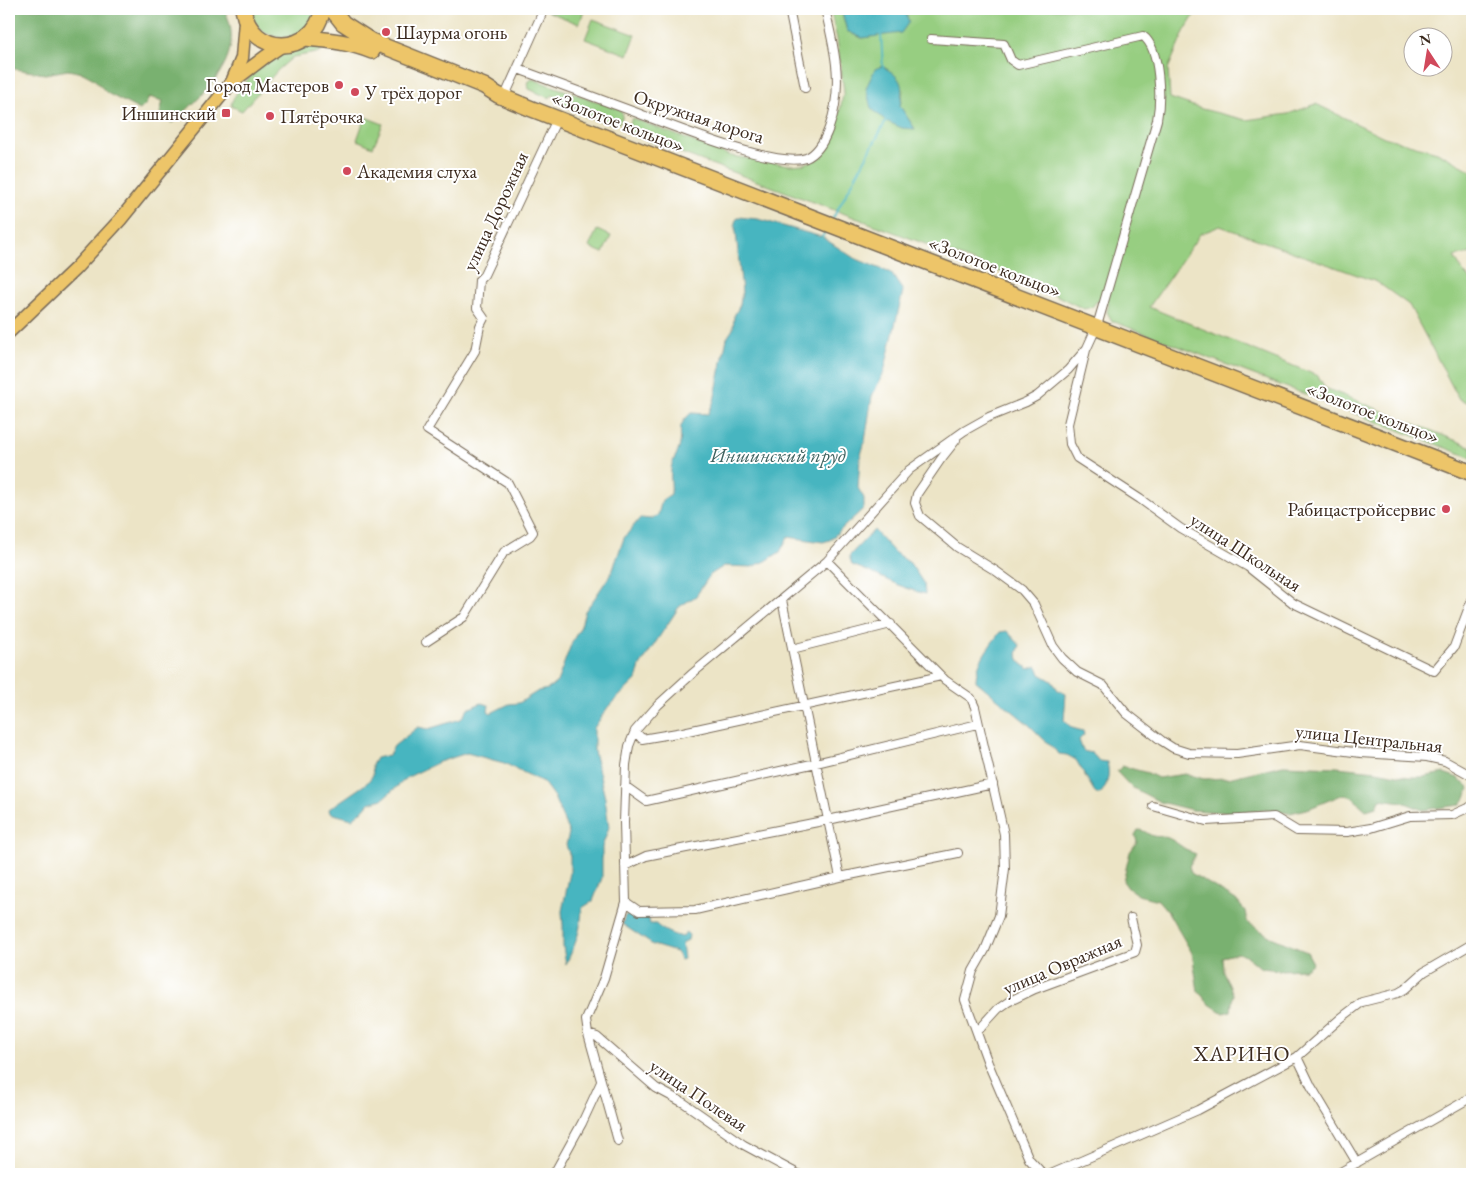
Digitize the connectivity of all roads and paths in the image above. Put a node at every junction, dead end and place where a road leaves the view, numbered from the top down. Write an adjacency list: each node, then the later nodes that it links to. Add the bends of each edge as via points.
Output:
1 (323, 9): 7 (highway, via 318,25)
2 (332, 9): 13 (highway, «Золотое кольцо», via 362,37 484,86)
3 (544, 9): 10 (street)
4 (789, 9): 12 (street)
5 (825, 9): 10 (street, Окружная дорога, via 837,66 836,99 823,141 812,155 801,159 780,158 732,147)
6 (243, 12): 9 (highway, via 260,38); 11 (main road, via 242,58)
7 (305, 38): 9 (highway, «Золотое кольцо»); 13 (highway, «Золотое кольцо», via 355,44 482,93)
8 (931, 38): 15 (street, via 1004,44 1011,60 1018,65 1142,36 1148,41 1160,84 1157,120)
9 (283, 45): 11 (main road)
10 (518, 69): 13 (street)
11 (232, 82): 16 (main road, via 120,220)
12 (806, 88)
13 (501, 96): 14 (highway, «Золотое кольцо»)
14 (557, 119): 15 (highway, «Золотое кольцо»); 24 (street, улица Дорожная, via 479,280 477,308 484,318 475,351 427,430 508,483 533,532 504,552 464,618)
15 (1097, 326): 17 (street); 19 (highway, «Золотое кольцо»)
16 (9, 332)
17 (1087, 348): 18 (street, via 1068,370 1037,396); 21 (street, улица Школьная, via 1068,424 1070,444 1077,458 1180,528 1248,568 1293,603 1434,671 1454,648)
18 (964, 431): 20 (street, via 909,470); 31 (street, улица Центральная, via 919,489 915,504 920,516 957,547 1027,595 1062,658 1077,672 1103,685 1126,713 1162,741 1189,753 1237,754 1300,745 1435,758 1449,762)
19 (1472, 472)
20 (827, 562): 22 (street); 23 (street)
21 (1472, 599)
22 (782, 600): 25 (street); 29 (street, via 693,673)
23 (890, 624): 25 (street); 26 (street)
24 (426, 642)
25 (792, 649): 27 (street)
26 (941, 676): 27 (street); 28 (street, via 971,698)
27 (804, 706): 29 (street, via 642,739); 30 (street)
28 (978, 724): 30 (street); 32 (street)
29 (635, 731): 33 (street, via 629,746)
30 (816, 763): 33 (street, via 646,801); 36 (street)
31 (1472, 776)
32 (993, 784): 36 (street); 43 (street, via 1004,834 1005,869 999,916 964,998)
33 (626, 786): 38 (street)
34 (1153, 806): 35 (street, via 1206,821 1274,818 1297,831 1347,832 1410,816 1452,815)
35 (1472, 806)
36 (828, 820): 38 (street, via 646,856); 39 (street)
37 (958, 853): 39 (street)
38 (625, 866): 40 (street)
39 (840, 877): 40 (street, via 695,910 639,911)
40 (626, 902): 44 (street, via 604,978 586,1020)
41 (1131, 918): 43 (street, улица Овражная, via 1137,945 1135,952 1008,1002)
42 (1472, 944): 45 (street, via 1424,972 1405,989 1362,1002)
43 (977, 1032): 52 (street, via 1028,1160)
44 (588, 1034): 46 (street); 51 (street, улица Полевая, via 597,1037 656,1088 684,1103 751,1149)
45 (1297, 1057): 49 (street); 53 (street, via 1198,1110)
46 (601, 1082): 48 (street); 50 (street)
47 (1472, 1097): 49 (street)
48 (618, 1140)
49 (1356, 1163): 54 (street)
50 (556, 1174)
51 (798, 1174)
52 (1043, 1174)
53 (1051, 1174)
54 (1337, 1174)

